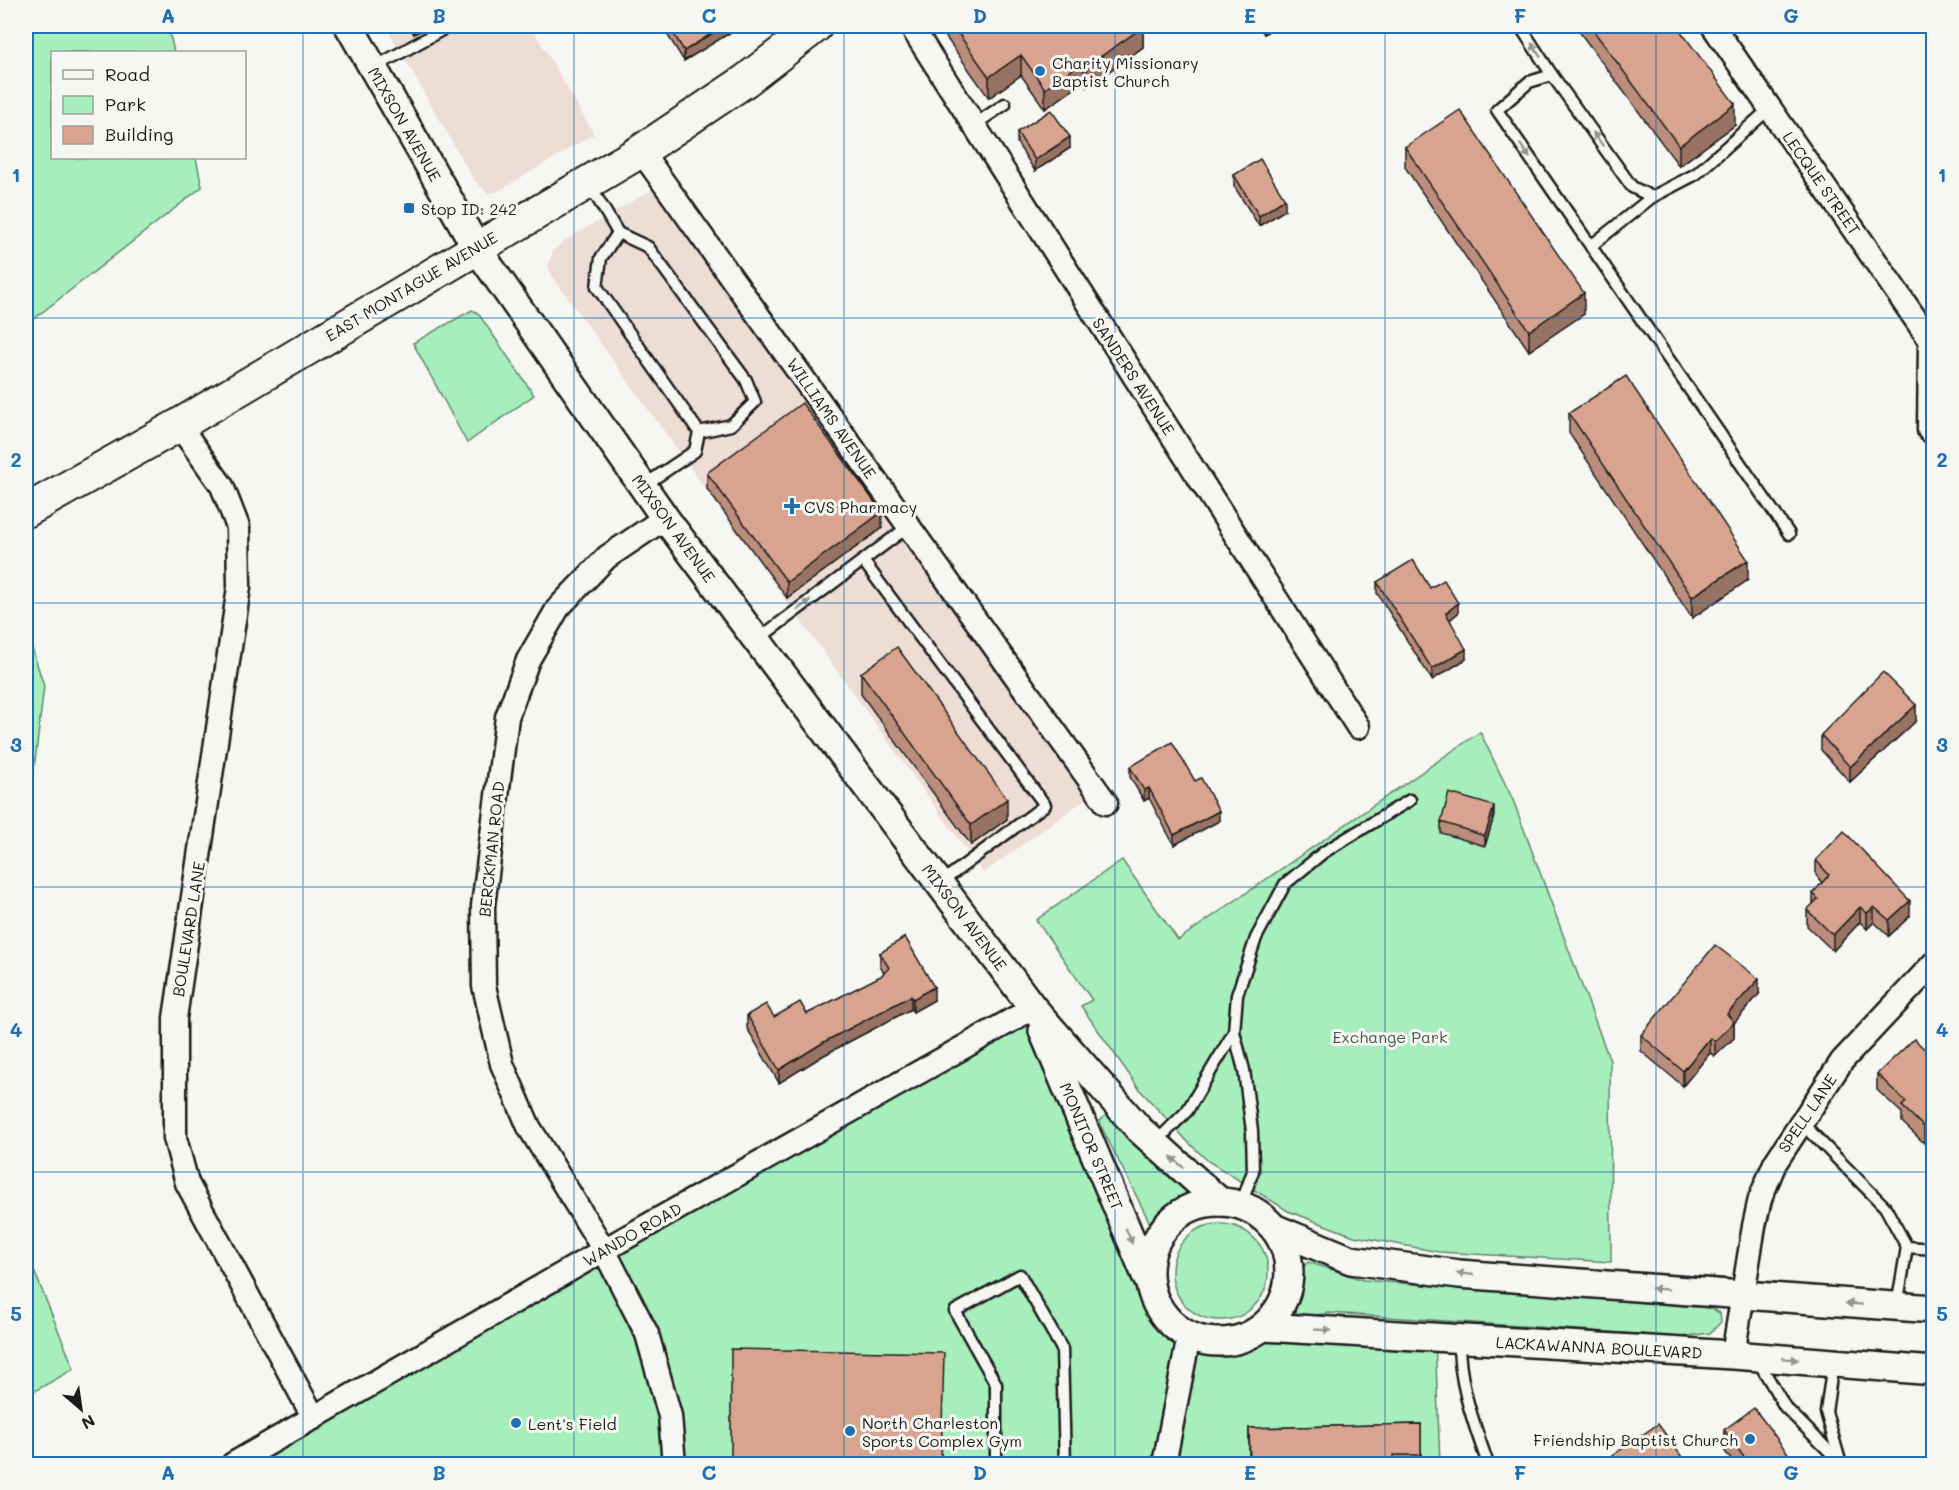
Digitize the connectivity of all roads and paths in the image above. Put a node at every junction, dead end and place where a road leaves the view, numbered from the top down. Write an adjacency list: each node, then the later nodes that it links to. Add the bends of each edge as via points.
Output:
1 (348, 26): 7 (street, MIXSON AVENUE)
2 (449, 26): 7 (lane)
3 (816, 26): 12 (main road, EAST MONTAGUE AVENUE, via 745,81)
4 (911, 26): 11 (street, SANDERS AVENUE)
5 (1520, 26): 8 (lane, one-way to 5)
6 (1713, 26): 10 (street, LECQUE STREET)
7 (372, 68): 17 (street, MIXSON AVENUE)
8 (1552, 75): 14 (lane, one-way to 8, via 1632,187); 16 (lane, one-way to 16, via 1529,82 1497,111)
9 (1005, 104): 11 (lane)
10 (1770, 108): 14 (lane, via 1696,174); 18 (street, LECQUE STREET)
11 (974, 124): 29 (street, SANDERS AVENUE)
12 (641, 151): 13 (main road, EAST MONTAGUE AVENUE); 25 (street, WILLIAMS AVENUE)
13 (588, 182): 15 (lane); 17 (main road, EAST MONTAGUE AVENUE)
14 (1652, 197): 16 (lane)
15 (618, 233): 21 (lane, via 602,258 597,287); 21 (lane, via 648,247 746,380 755,402 731,425)
16 (1591, 246): 26 (lane)
17 (476, 247): 19 (main road, EAST MONTAGUE AVENUE); 22 (street, MIXSON AVENUE)
18 (1932, 339): 20 (street)
19 (179, 425): 23 (main road, EAST MONTAGUE AVENUE); 53 (street, BOULEVARD LANE, via 222,486 238,527 239,587 175,1018 175,1138 187,1183)
20 (1929, 430)
21 (699, 432): 22 (lane, via 695,451)
22 (643, 487): 24 (street, MIXSON AVENUE)
23 (26, 511)
24 (665, 518): 28 (street, MIXSON AVENUE); 42 (street, BERCKMAN ROAD, via 607,557 574,591 558,608 528,660 507,717 483,906 484,986 502,1064 529,1126)
25 (909, 526): 27 (lane); 31 (street, WILLIAMS AVENUE)
26 (1789, 534)
27 (864, 562): 28 (lane, one-way to 27); 32 (lane, via 1045,805)
28 (757, 640): 32 (street, MIXSON AVENUE)
29 (1358, 727)
30 (1410, 801): 35 (lane, via 1324,852 1285,884 1256,938 1237,995)
31 (1106, 803)
32 (940, 883): 34 (street, MIXSON AVENUE)
33 (1934, 963): 36 (street, SPELL LANE, via 1842,1061)
34 (1033, 1008): 37 (street); 42 (street, WANDO ROAD); 43 (street, MONITOR STREET, one-way to 43)
35 (1234, 1032): 37 (lane, via 1187,1111); 38 (lane, via 1244,1070 1253,1170)
36 (1800, 1122): 40 (lane, via 1885,1207); 44 (street, SPELL LANE, via 1775,1163 1760,1199)
37 (1155, 1144): 38 (street, one-way to 37)
38 (1231, 1203): 39 (street, via 1260,1215); 43 (street, via 1200,1204 1165,1227 1154,1244 1149,1264)
39 (1276, 1229): 44 (street, one-way to 39, via 1459,1274 1351,1260); 47 (street, via 1286,1248 1290,1269 1288,1291)
40 (1907, 1247): 41 (lane); 45 (lane)
41 (1934, 1249)
42 (604, 1250): 53 (street, WANDO ROAD); 56 (street, BERCKMAN ROAD, via 647,1334 670,1416)
43 (1150, 1285): 48 (street, via 1157,1306 1170,1324)
44 (1743, 1295): 45 (street, one-way to 44); 50 (street, SPELL LANE)
45 (1897, 1307): 46 (street)
46 (1934, 1310)
47 (1264, 1327): 48 (street, via 1228,1342 1207,1342); 49 (street, LACKAWANNA BOULEVARD, one-way to 49)
48 (1188, 1336): 59 (street)
49 (1459, 1338): 50 (street, LACKAWANNA BOULEVARD); 60 (lane, via 1459,1360 1472,1419)
50 (1744, 1356): 51 (street, LACKAWANNA BOULEVARD, one-way to 51); 54 (lane, via 1785,1407)
51 (1833, 1363): 52 (street, LACKAWANNA BOULEVARD); 54 (lane, via 1826,1412)
52 (1934, 1371)
53 (314, 1418): 55 (street, WANDO ROAD)
54 (1841, 1463)
55 (233, 1464)
56 (674, 1464)
57 (996, 1464): 58 (lane, via 996,1384 955,1311 1020,1275 1062,1349)
58 (1065, 1464)
59 (1164, 1464)
60 (1488, 1464)

